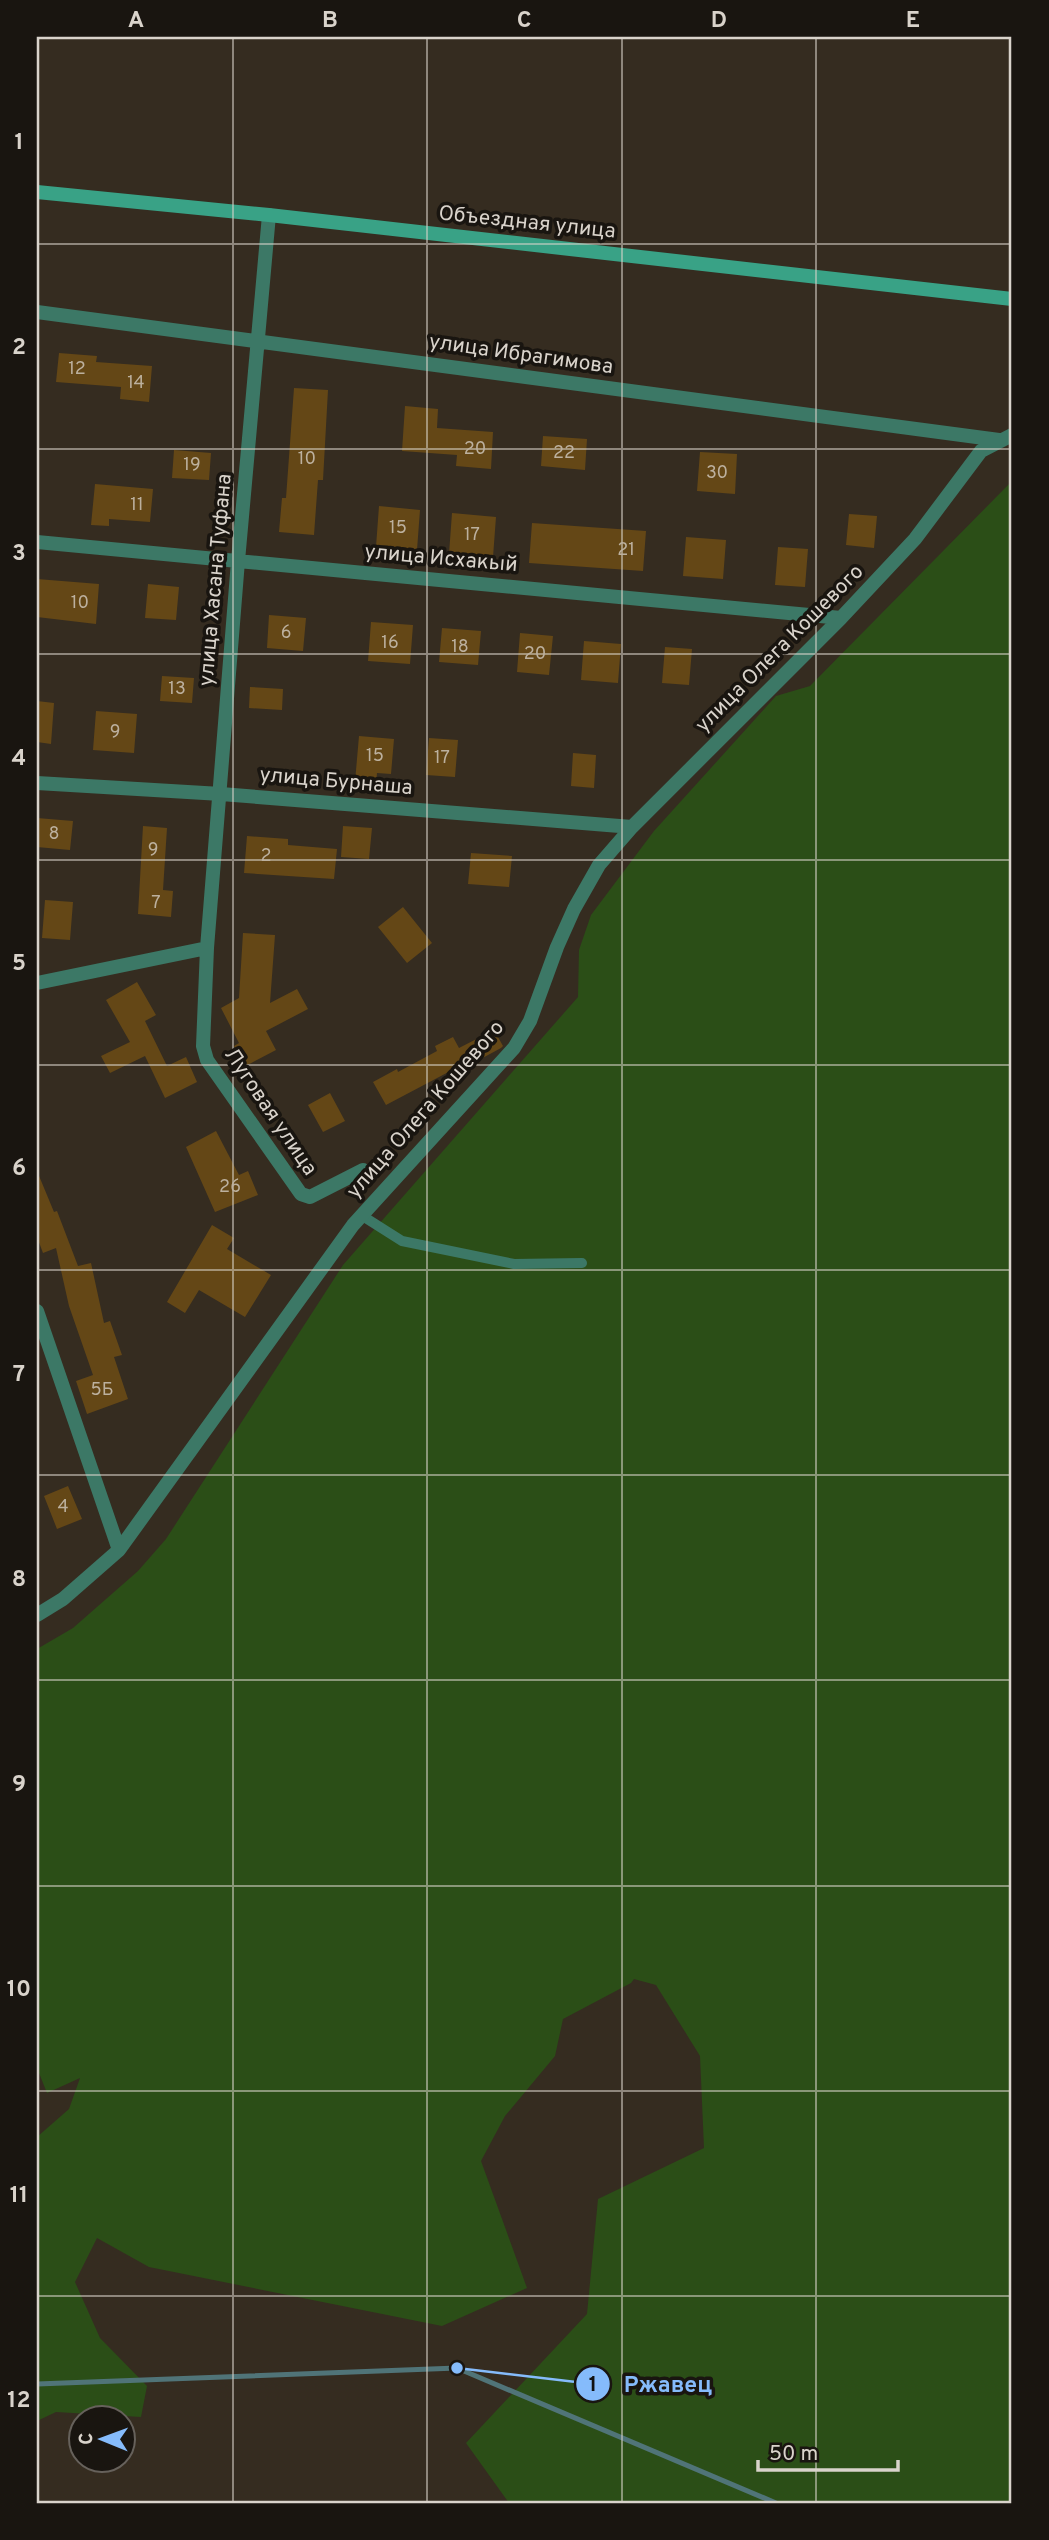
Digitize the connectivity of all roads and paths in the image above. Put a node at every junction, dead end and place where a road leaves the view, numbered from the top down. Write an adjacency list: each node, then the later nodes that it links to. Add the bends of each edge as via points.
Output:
1 (37, 192): 2 (street, Объездная улица)
2 (269, 215): 3 (street, Объездная улица); 5 (street, улица Хасана Туфана)
3 (1012, 299)
4 (37, 312): 5 (street, улица Ибрагимова)
5 (258, 341): 6 (street, улица Ибрагимова); 8 (street, улица Хасана Туфана)
6 (1005, 437): 9 (street, улица Олега Кошевого, via 975,457 915,539)
7 (37, 542): 8 (street, улица Исхакый)
8 (238, 561): 9 (street, улица Исхакый); 11 (street, улица Хасана Туфана)
9 (841, 618): 12 (street, улица Олега Кошевого)
10 (37, 783): 11 (street, улица Бурнаша)
11 (221, 794): 12 (street, улица Бурнаша); 13 (street, улица Хасана Туфана)
12 (632, 827): 16 (street, улица Олега Кошевого, via 599,864 574,909 530,1021 513,1048)
13 (207, 948): 14 (street); 15 (street, Луговая улица, via 202,1046 288,1179 300,1194 310,1197)
14 (37, 983)
15 (363, 1170)
16 (361, 1216): 17 (lane, via 402,1241 514,1264); 19 (street, улица Олега Кошевого)
17 (582, 1262)
18 (37, 1311): 19 (street)
19 (119, 1550): 20 (street, улица Олега Кошевого, via 63,1599)
20 (37, 1615)

